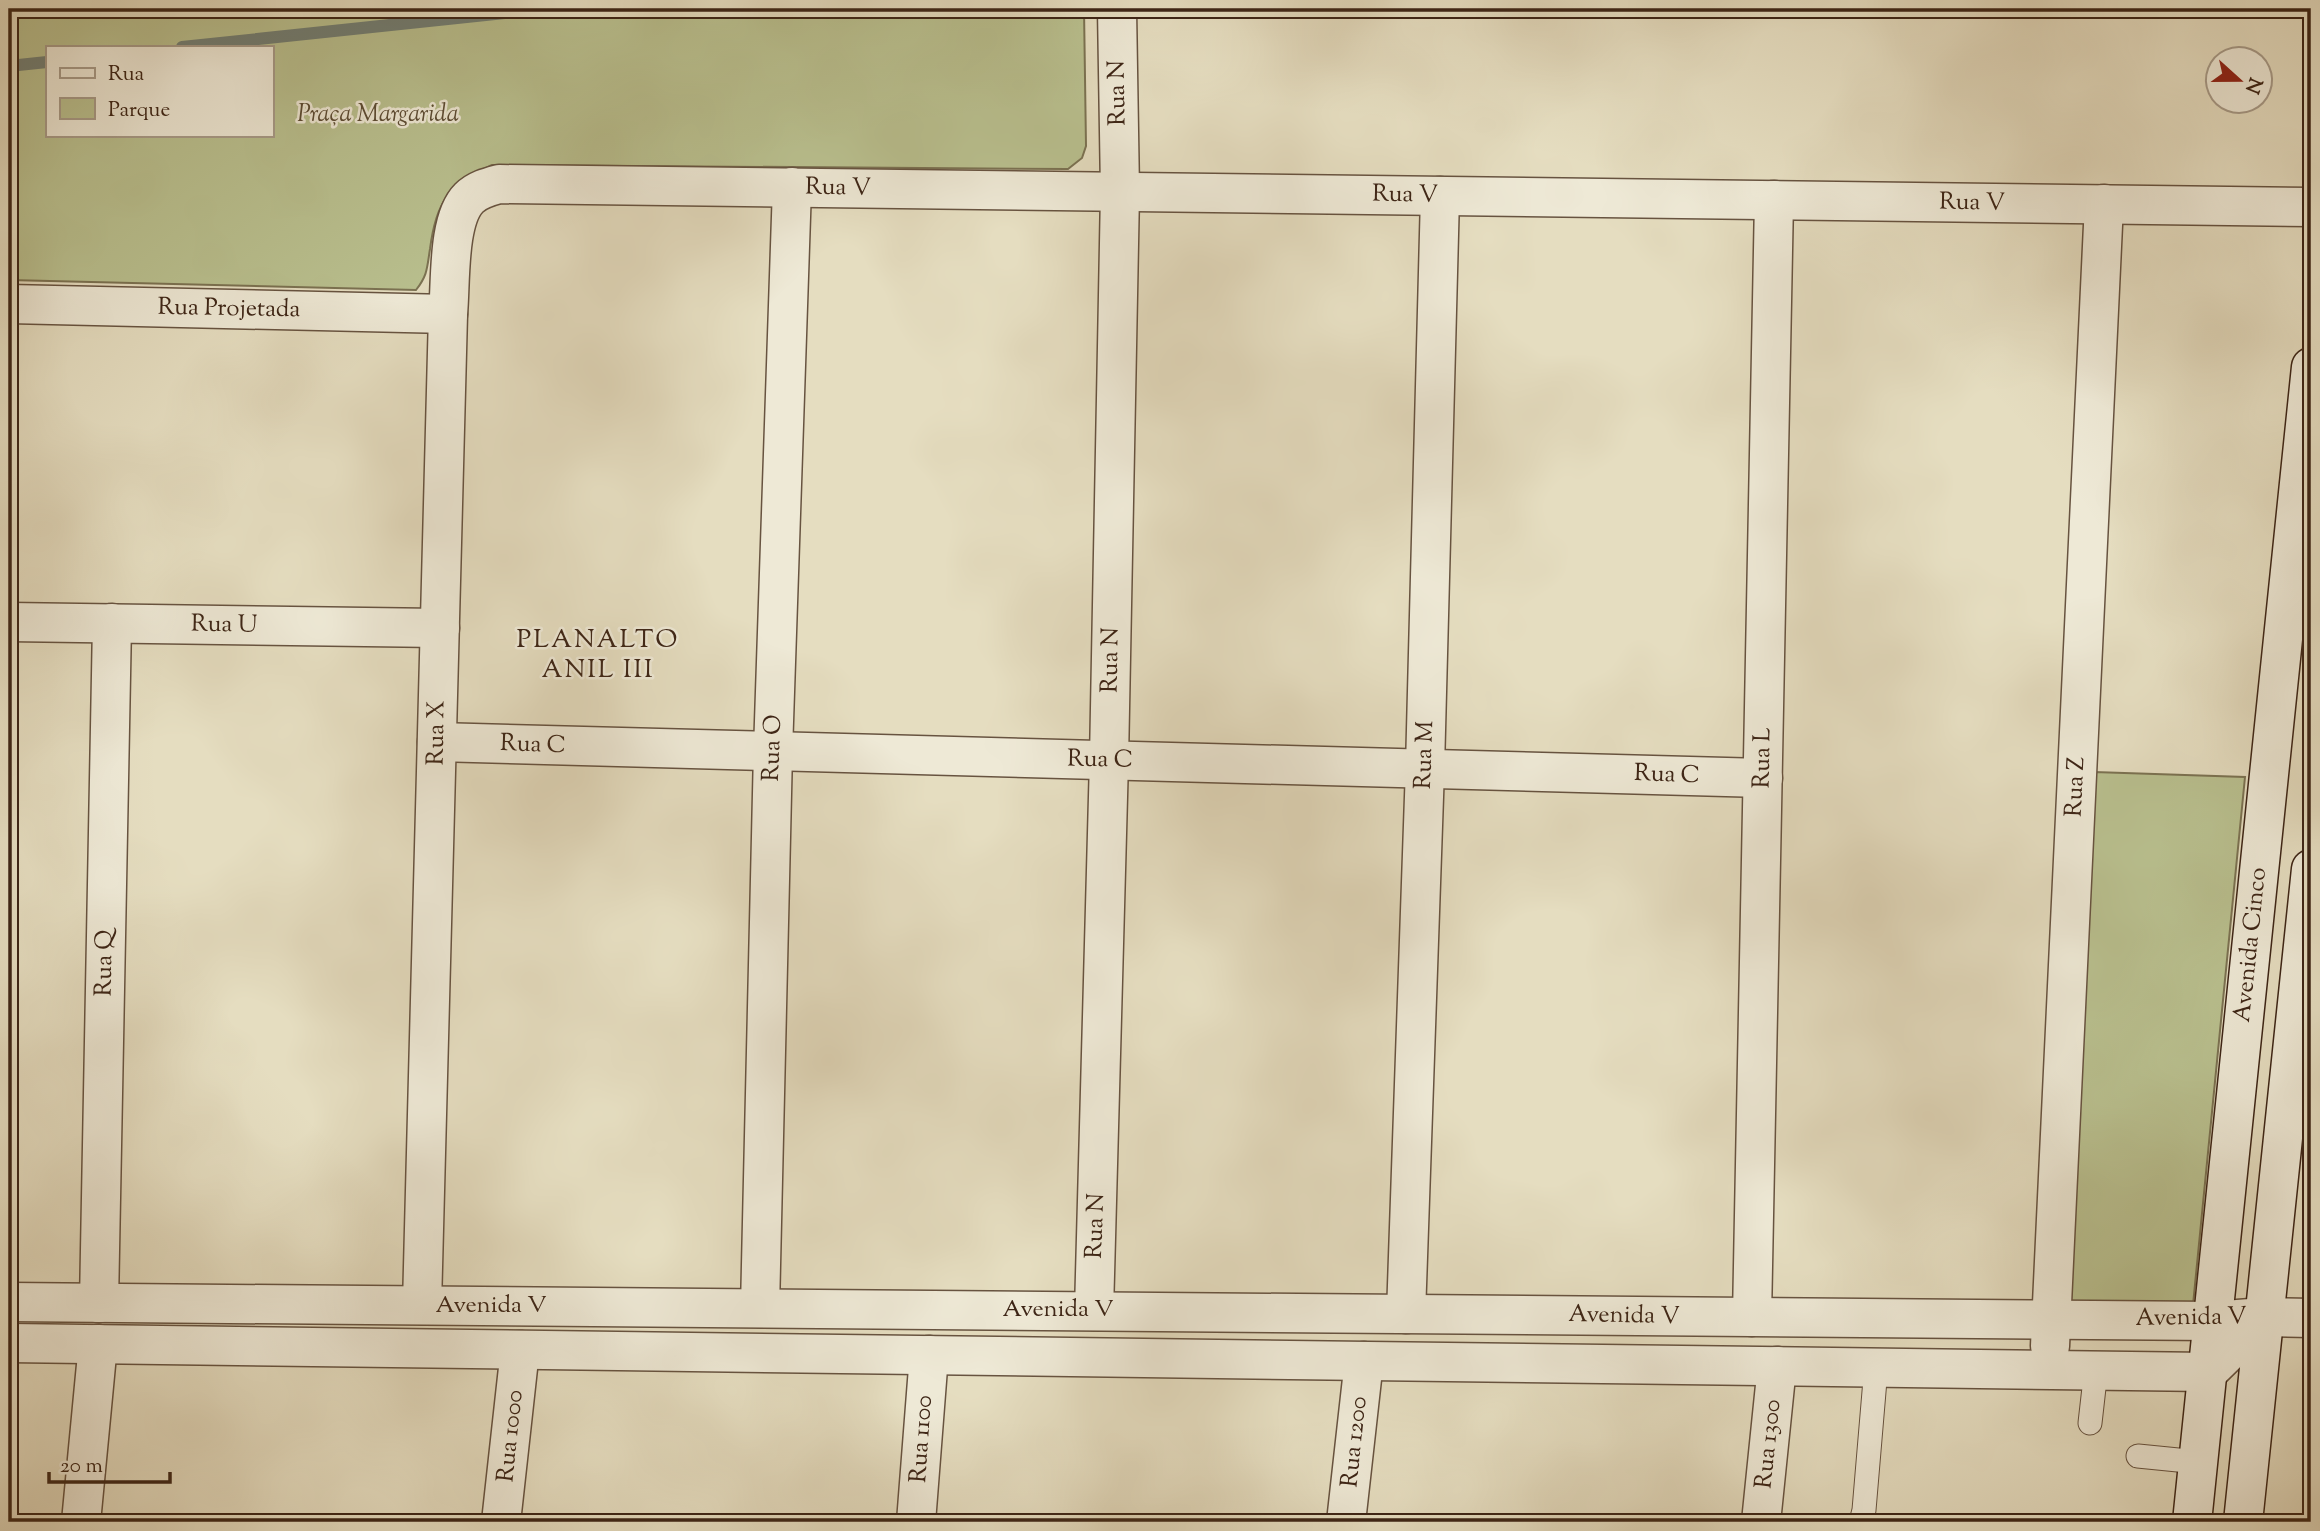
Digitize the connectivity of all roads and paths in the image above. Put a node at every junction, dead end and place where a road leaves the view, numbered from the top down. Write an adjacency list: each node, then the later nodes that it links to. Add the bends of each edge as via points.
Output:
1 (1117, 9): 4 (street, Rua N)
2 (499, 184): 3 (street, Rua V); 10 (street, Rua X, via 468,198 455,222)
3 (792, 187): 4 (street, Rua V); 16 (street, Rua O)
4 (1120, 192): 5 (street, Rua V); 17 (street, Rua N)
5 (1440, 196): 6 (street, Rua V); 18 (street, Rua M)
6 (1774, 200): 7 (street, Rua V); 19 (street, Rua L)
7 (2104, 204): 8 (street, Rua V); 30 (street, Rua Z)
8 (2311, 207)
9 (9, 304): 10 (street, Rua Projetada)
10 (448, 314): 14 (street, Rua X)
11 (2311, 367): 31 (street, Avenida Cinco)
12 (9, 622): 13 (street, Rua U)
13 (112, 623): 14 (street, Rua U); 22 (street, Rua Q)
14 (440, 628): 15 (street, Rua X)
15 (437, 742): 16 (street, Rua C); 23 (street, Rua X)
16 (772, 751): 17 (street, Rua C); 24 (street, Rua O)
17 (1109, 760): 18 (street, Rua C); 25 (street, Rua N)
18 (1425, 768): 19 (street, Rua C); 26 (street, Rua M)
19 (1763, 778): 27 (street, Rua L)
20 (2311, 869): 28 (street)
21 (9, 1302): 22 (street, Avenida V)
22 (99, 1303): 23 (street, Avenida V)
23 (422, 1305): 24 (street, Avenida V)
24 (760, 1308): 25 (street, Avenida V)
25 (1094, 1311): 26 (street, Avenida V)
26 (1406, 1314): 27 (street, Avenida V)
27 (1752, 1317): 30 (street, Avenida V)
28 (2264, 1317): 29 (street); 31 (street, Avenida V); 41 (street, Avenida V); 52 (street)
29 (2311, 1318)
30 (2051, 1319): 31 (street, Avenida V); 39 (street, Rua Z)
31 (2212, 1321): 41 (street, Avenida Cinco)
32 (9, 1343): 33 (street, Avenida V)
33 (98, 1344): 34 (street, Avenida V); 45 (street)
34 (520, 1350): 35 (street, Avenida V); 46 (street, Rua 1000)
35 (929, 1355): 36 (street, Avenida V); 47 (street, Rua 1100)
36 (1364, 1361): 37 (street, Avenida V); 48 (street, Rua 1200)
37 (1777, 1366): 38 (street, Avenida V); 49 (street, Rua 1300)
38 (1876, 1368): 39 (street, Avenida V); 50 (lane)
39 (2049, 1370): 40 (street, Avenida V)
40 (2096, 1370): 41 (street, Avenida V); 42 (lane)
41 (2208, 1372): 44 (street, Avenida Cinco)
42 (2090, 1423)
43 (2138, 1456): 44 (lane)
44 (2198, 1462): 51 (street, Avenida Cinco)
45 (81, 1522)
46 (501, 1522)
47 (916, 1522)
48 (1346, 1522)
49 (1761, 1522)
50 (1861, 1522)
51 (2192, 1522)
52 (2243, 1522)

